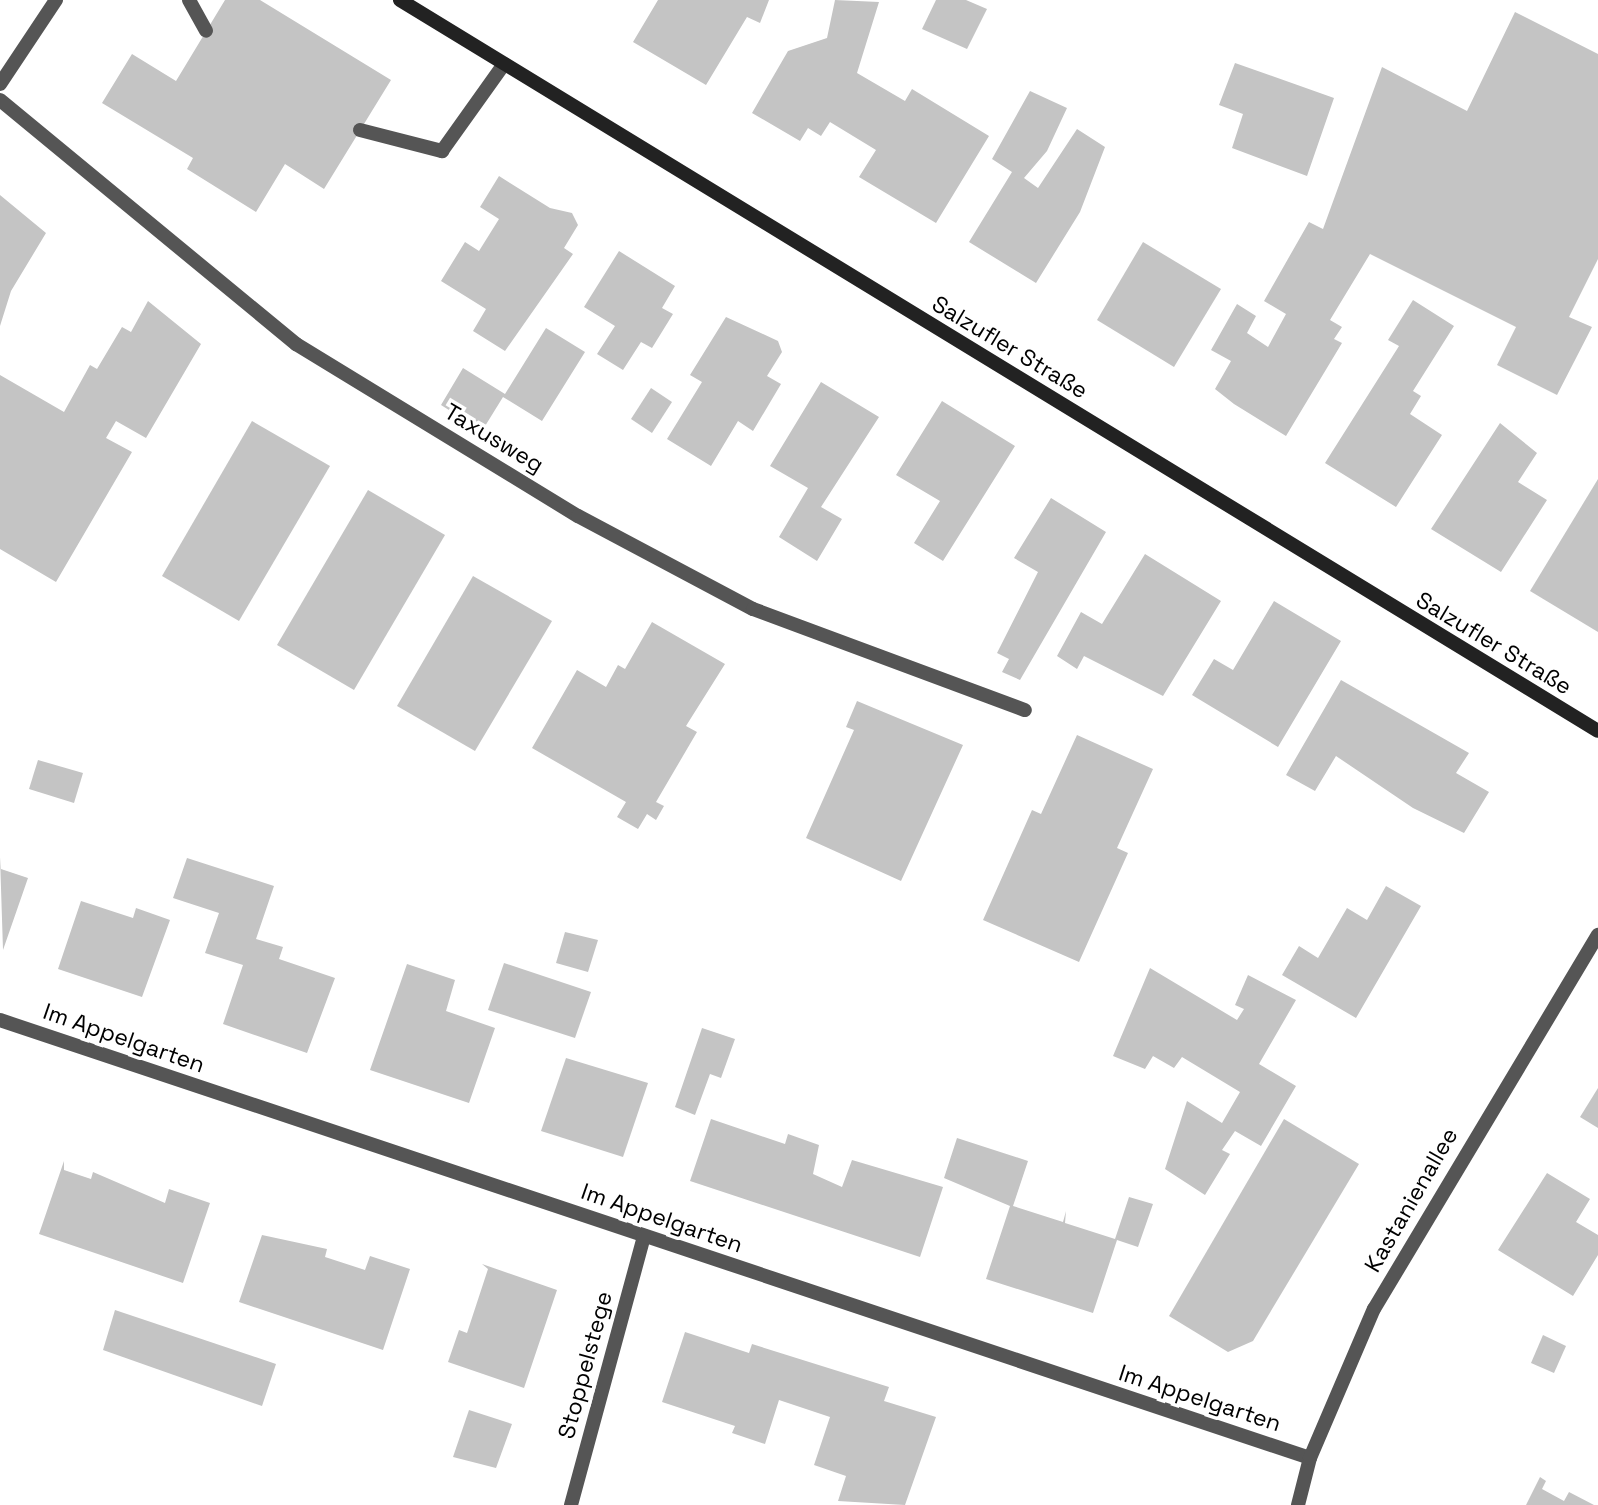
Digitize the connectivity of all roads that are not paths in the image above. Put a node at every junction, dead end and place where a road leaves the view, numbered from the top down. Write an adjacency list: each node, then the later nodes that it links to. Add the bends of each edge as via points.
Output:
1 (56, 0): 6 (street)
2 (189, 0): 4 (street)
3 (400, 0): 5 (main road, Salzufler Straße)
4 (206, 31)
5 (504, 64): 8 (street, via 442,151); 10 (main road, Salzufler Straße)
6 (0, 85)
7 (0, 100): 9 (street, Taxusweg, via 296,344 578,516 753,609)
8 (360, 130)
9 (1025, 710)
10 (1598, 731)
11 (1598, 935): 14 (street, Kastanienallee, via 1374,1309)
12 (0, 1020): 13 (street, Im Appelgarten)
13 (643, 1236): 14 (street, Im Appelgarten); 15 (street, Stoppelstege)
14 (1310, 1458): 16 (street, Kastanienallee)
15 (571, 1505)
16 (1298, 1505)

